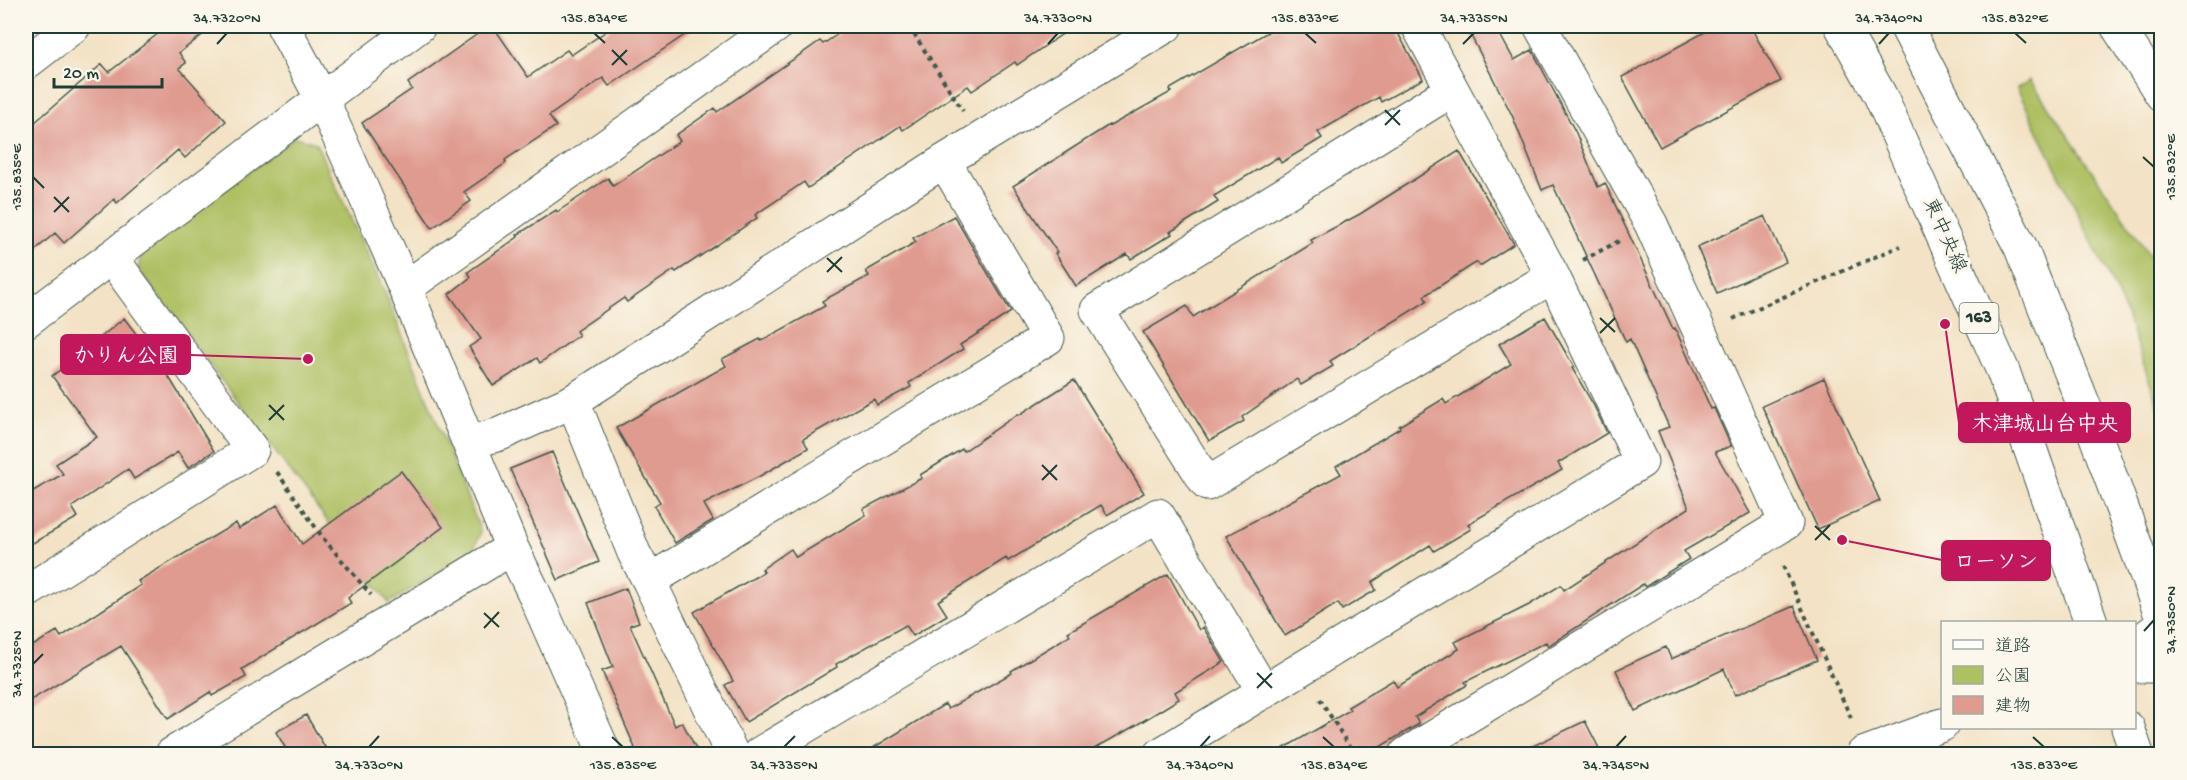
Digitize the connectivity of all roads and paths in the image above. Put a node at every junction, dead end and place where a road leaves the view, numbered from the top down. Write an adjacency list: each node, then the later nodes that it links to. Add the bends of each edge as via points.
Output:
1 (74, 26): 12 (main road)
2 (283, 26): 15 (main road)
3 (419, 26): 15 (main road)
4 (776, 26): 22 (main road)
5 (909, 26): 16 (path)
6 (1166, 26): 16 (main road)
7 (1418, 26): 13 (main road)
8 (1540, 26): 18 (main road)
9 (1841, 26): 34 (main road, 東中央線 / 163, via 1880,95 2003,371)
10 (1906, 26): 32 (main road, via 2021,248 2091,423)
11 (2117, 26): 14 (main road)
12 (26, 63)
13 (1452, 90): 21 (main road); 21 (main road, via 1097,310 1206,484)
14 (2162, 95)
15 (322, 99): 20 (main road); 22 (main road)
16 (981, 139): 17 (main road)
17 (944, 161): 25 (main road); 30 (main road, via 1048,338)
18 (1651, 224): 21 (path); 24 (main road)
19 (1900, 246): 24 (path)
20 (111, 257): 23 (main road); 27 (main road)
21 (1553, 276): 39 (main road, via 1641,462)
22 (405, 288): 26 (main road)
23 (26, 321)
24 (1700, 333): 28 (main road, via 1786,523)
25 (573, 401): 26 (main road, via 500,434); 30 (main road)
26 (469, 443): 29 (main road)
27 (252, 450): 31 (main road); 33 (path, via 270,461 323,538)
28 (1768, 534): 41 (path); 50 (main road)
29 (512, 548): 33 (main road); 44 (main road)
30 (649, 581): 46 (main road)
31 (26, 592)
32 (2162, 618)
33 (392, 621): 45 (main road)
34 (2091, 621)
35 (2162, 625): 36 (main road)
36 (2136, 644)
37 (2136, 666): 38 (main road)
38 (2162, 666)
39 (1302, 669): 40 (main road); 49 (path)
40 (1264, 692): 47 (main road, via 1158,515); 48 (main road)
41 (1851, 718)
42 (1941, 725): 51 (main road)
43 (2128, 729): 52 (main road)
44 (598, 752)
45 (172, 754)
46 (732, 754)
47 (759, 754)
48 (1161, 754)
49 (1354, 754)
50 (1406, 754)
51 (1863, 754)
52 (2137, 754)

